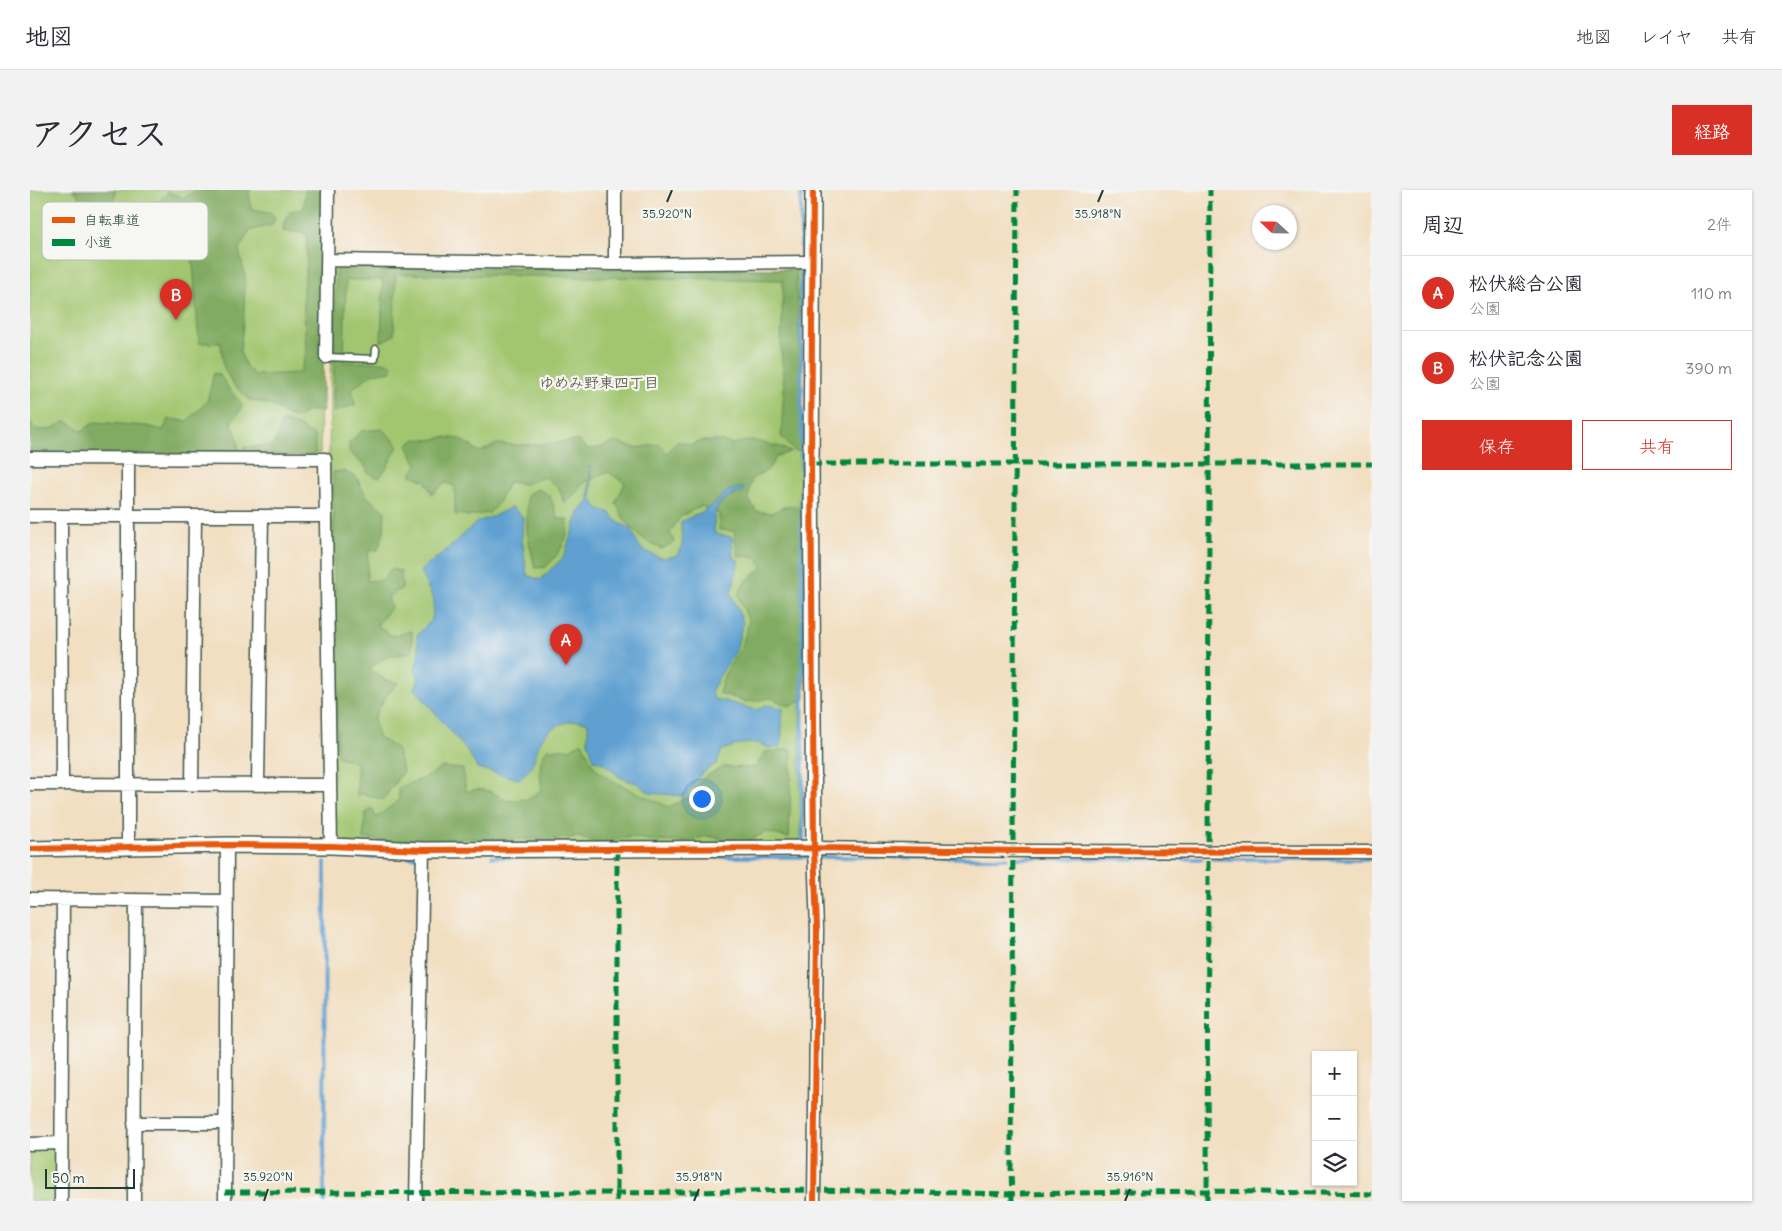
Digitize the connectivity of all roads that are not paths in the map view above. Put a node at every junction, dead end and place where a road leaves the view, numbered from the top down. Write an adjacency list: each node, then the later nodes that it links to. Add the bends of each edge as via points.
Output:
1 (328, 190): 4 (street)
2 (615, 190): 6 (street)
3 (813, 190): 5 (street)
4 (328, 260): 6 (street); 8 (street)
5 (812, 262): 6 (street); 26 (street)
6 (615, 264)
7 (376, 349): 8 (lane, via 375,359)
8 (326, 357)
9 (30, 458): 10 (street)
10 (128, 458): 13 (street); 16 (street, via 325,459)
11 (30, 516): 12 (street)
12 (61, 516): 13 (street); 18 (street)
13 (128, 516): 14 (street); 19 (street)
14 (196, 516): 15 (street); 20 (street)
15 (262, 516): 16 (street); 21 (street)
16 (326, 516): 22 (street)
17 (30, 784): 18 (street)
18 (62, 784): 19 (street)
19 (128, 784): 20 (street); 25 (street)
20 (192, 784): 21 (street)
21 (258, 784): 22 (street)
22 (330, 786): 24 (street)
23 (227, 845): 24 (street); 25 (street); 33 (street)
24 (331, 846): 29 (street)
25 (128, 847): 27 (street)
26 (814, 848): 28 (street); 29 (street); 42 (street)
27 (30, 849)
28 (1372, 852)
29 (423, 854): 41 (street)
30 (30, 899): 31 (street)
31 (64, 899): 32 (street); 36 (street)
32 (136, 900): 33 (street); 34 (street)
33 (227, 901): 35 (street)
34 (134, 1123): 35 (street); 39 (street)
35 (226, 1123): 40 (street)
36 (61, 1143): 37 (street); 38 (street)
37 (30, 1144)
38 (60, 1201)
39 (134, 1201)
40 (225, 1201)
41 (416, 1201)
42 (814, 1201)

